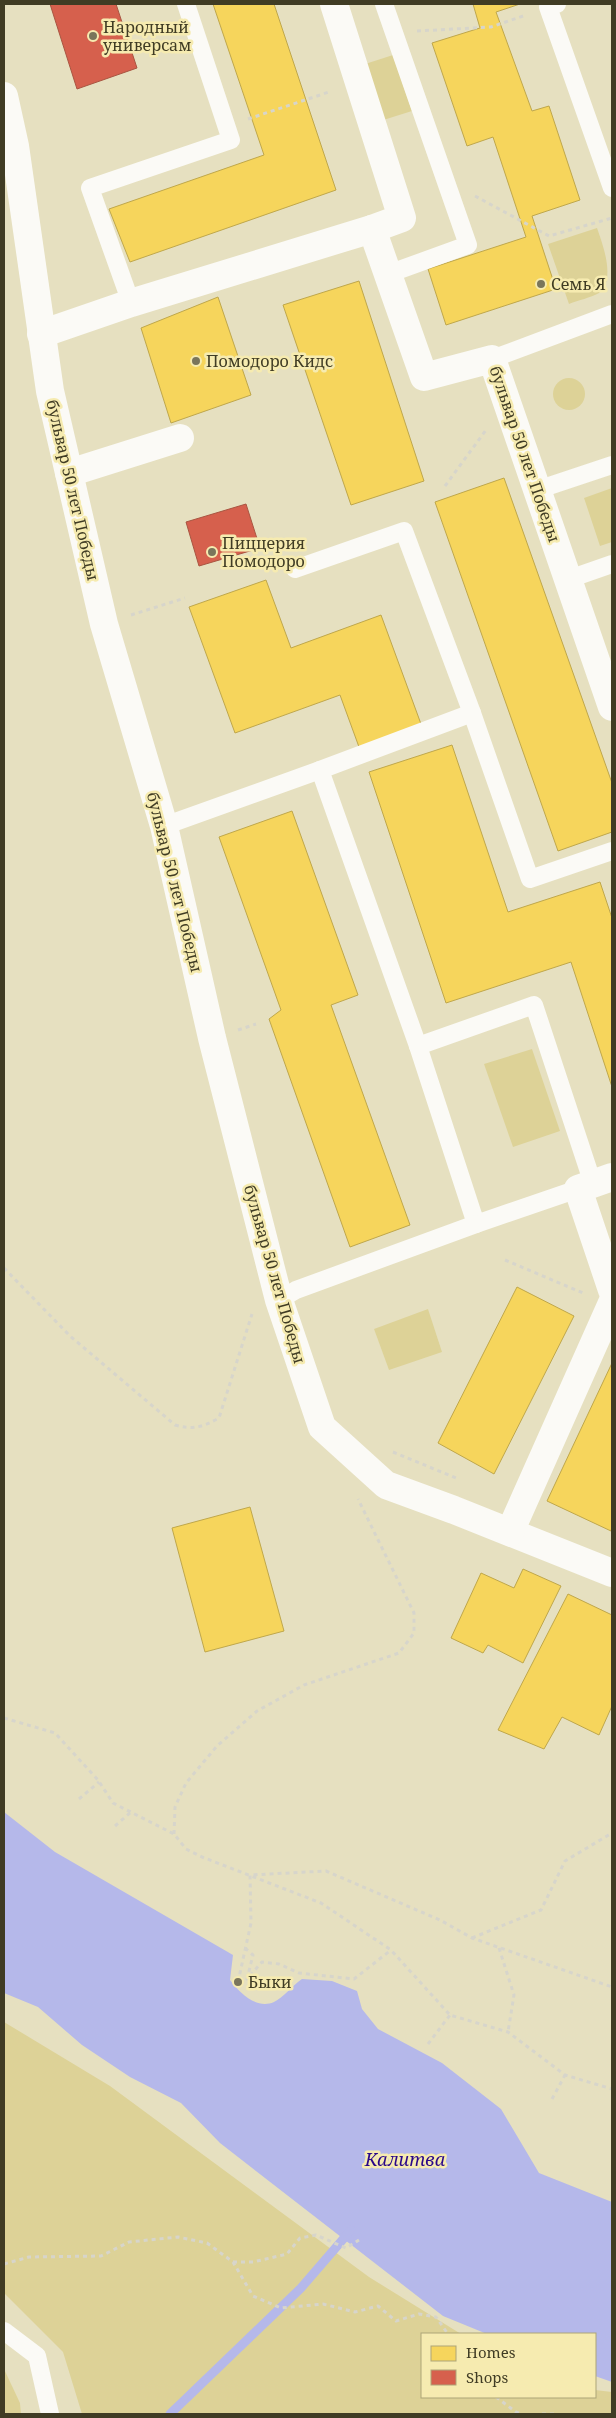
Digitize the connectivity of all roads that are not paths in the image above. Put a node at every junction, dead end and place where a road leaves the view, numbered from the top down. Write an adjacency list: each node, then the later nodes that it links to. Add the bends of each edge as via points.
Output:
1 (186, 4): 9 (lane, via 231,140 90,188)
2 (334, 4): 7 (street, via 402,218)
3 (384, 4): 8 (lane, via 468,245)
4 (553, 6): 6 (lane)
5 (4, 96): 11 (street, бульвар 50 лет Победы, via 15,146)
6 (612, 188)
7 (372, 229): 8 (street, бульвар 50 лет Победы); 9 (street)
8 (388, 274): 12 (street, бульвар 50 лет Победы, via 424,377)
9 (131, 303): 11 (street)
10 (612, 314): 12 (lane)
11 (41, 334): 15 (street, бульвар 50 лет Победы)
12 (492, 359): 16 (street, бульвар 50 лет Победы)
13 (180, 438): 15 (street)
14 (612, 465): 16 (lane)
15 (69, 473): 23 (street, бульвар 50 лет Победы, via 104,624)
16 (537, 490): 19 (street, бульвар 50 лет Победы)
17 (612, 564): 19 (lane)
18 (295, 569): 21 (lane, via 404,531)
19 (569, 579): 20 (street, бульвар 50 лет Победы)
20 (612, 707)
21 (472, 713): 22 (lane); 24 (lane, via 530,879)
22 (320, 770): 23 (lane); 25 (lane)
23 (164, 826): 29 (street, бульвар 50 лет Победы)
24 (612, 851)
25 (418, 1046): 26 (lane, via 534,1005); 27 (lane)
26 (594, 1183): 27 (lane); 28 (street)
27 (476, 1224): 29 (lane, via 296,1290)
28 (612, 1300): 30 (street)
29 (267, 1304): 30 (street, бульвар 50 лет Победы, via 322,1427 386,1485)
30 (510, 1532): 31 (street)
31 (612, 1573)
32 (4, 2331): 33 (lane, via 36,2356)
33 (50, 2414)

